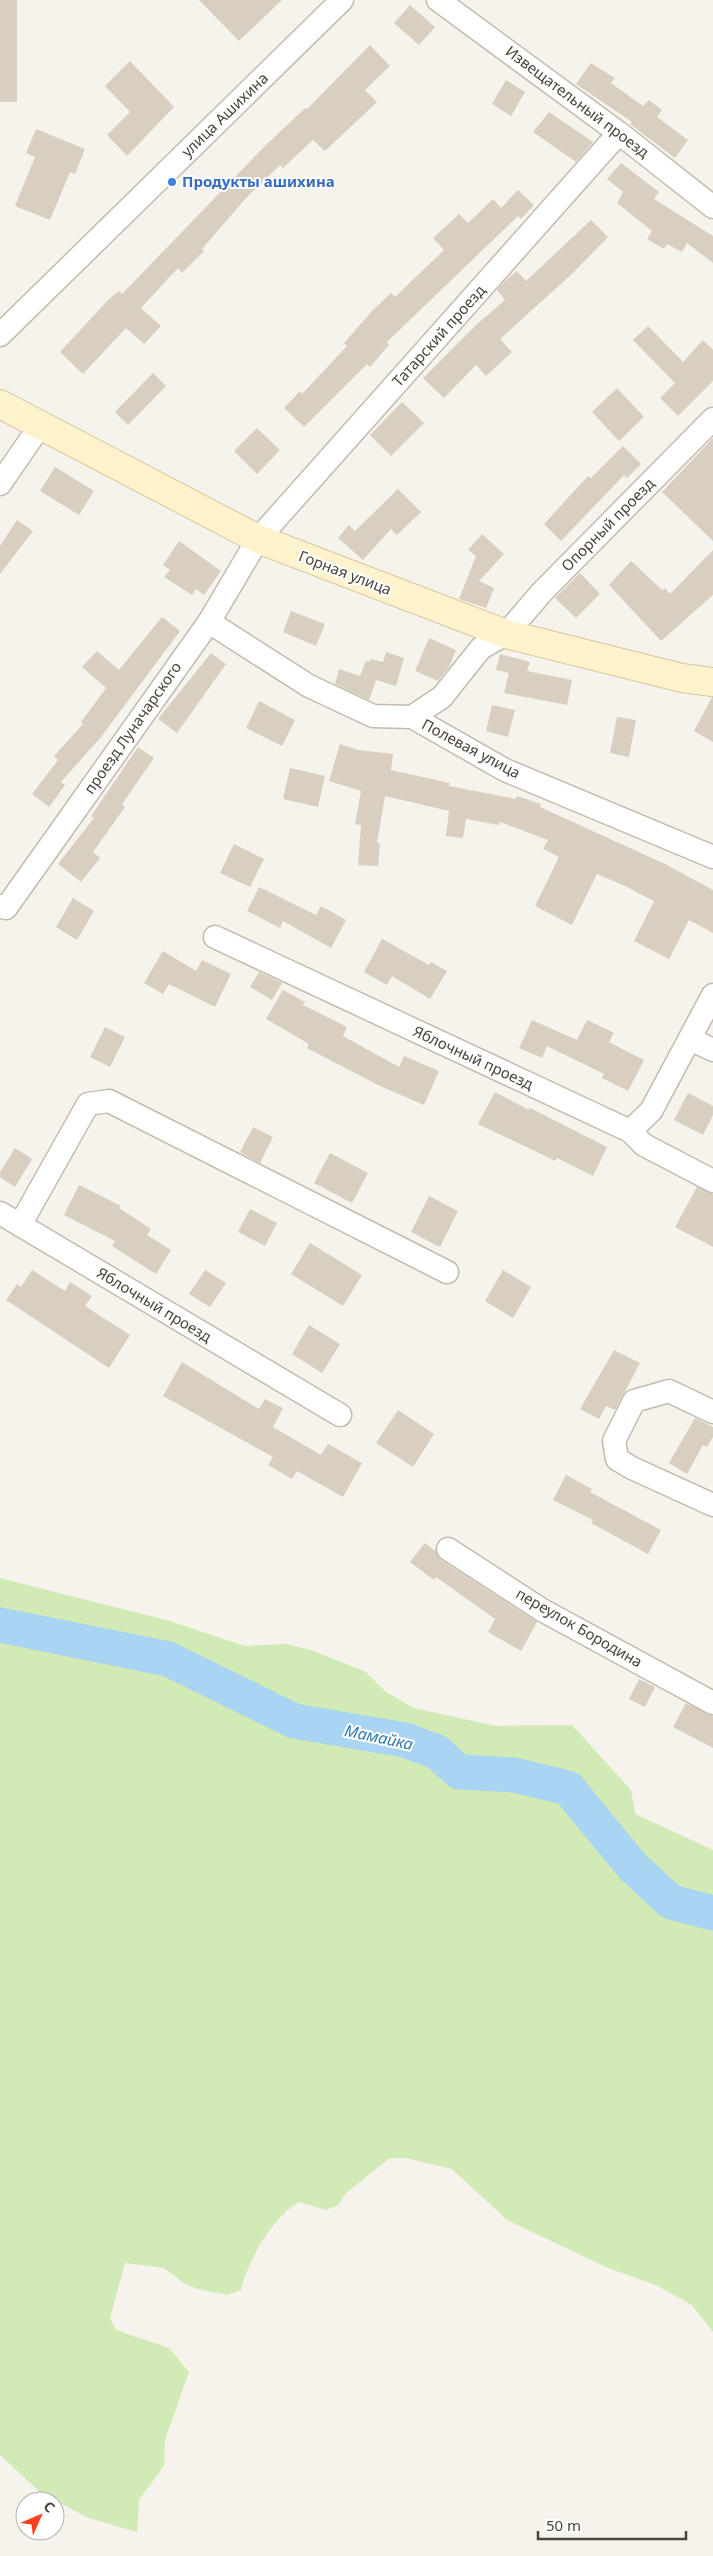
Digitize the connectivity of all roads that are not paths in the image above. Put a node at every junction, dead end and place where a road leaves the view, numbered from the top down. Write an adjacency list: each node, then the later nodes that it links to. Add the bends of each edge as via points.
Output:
1 (342, 0): 5 (street, улица Ашихина)
2 (438, 0): 3 (street, Извещательный проезд)
3 (619, 133): 4 (street, Извещательный проезд); 10 (street, Татарский проезд)
4 (713, 207)
5 (0, 335)
6 (0, 404): 8 (street, Горная улица)
7 (713, 419): 12 (street, Опорный проезд, via 542,592)
8 (40, 426): 9 (street); 10 (street, Горная улица)
9 (0, 484)
10 (258, 539): 11 (street, проезд Луначарского); 12 (street, Горная улица)
11 (208, 622): 14 (street, Полевая улица, via 308,686 373,716); 16 (street, проезд Луначарского, via 6,908)
12 (506, 634): 13 (street, Горная улица, via 682,678); 14 (street, via 481,648 442,697)
13 (713, 682)
14 (412, 717): 15 (street, Полевая улица, via 505,770)
15 (713, 857)
16 (0, 906)
17 (215, 937): 21 (street, Яблочный проезд)
18 (713, 995): 19 (street)
19 (690, 1039): 20 (street); 21 (street, via 651,1111)
20 (713, 1050)
21 (630, 1131): 22 (street, Яблочный проезд, via 644,1145)
22 (713, 1181)
23 (0, 1213): 24 (street, Яблочный проезд)
24 (20, 1225): 25 (street, via 88,1104 109,1102); 27 (street, Яблочный проезд)
25 (447, 1272)
26 (713, 1412): 28 (street, via 670,1392 634,1401 614,1441 617,1459)
27 (340, 1415)
28 (713, 1505)
29 (448, 1549): 30 (street, переулок Бородина, via 542,1610)
30 (713, 1703)

